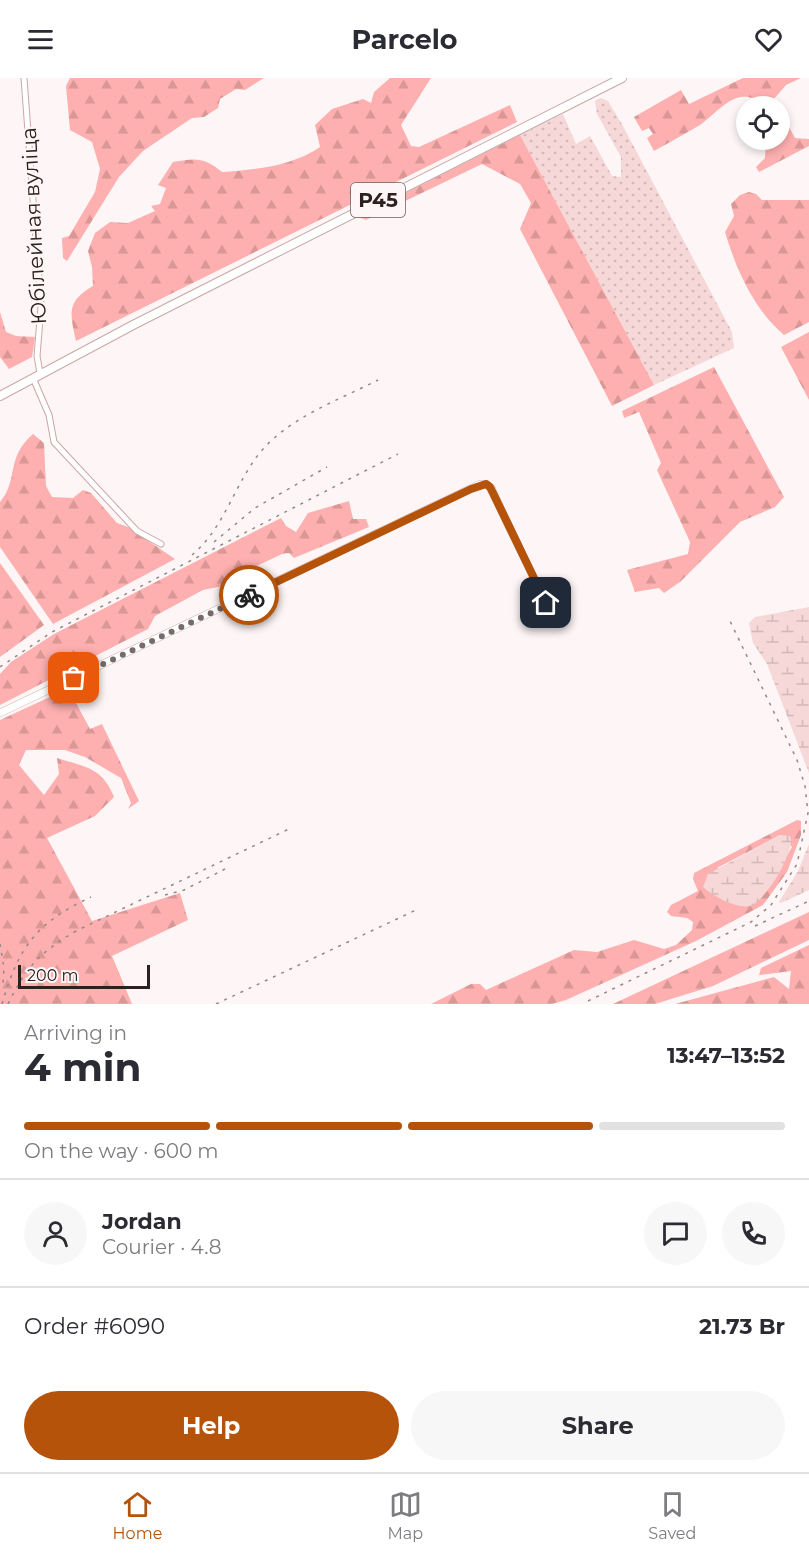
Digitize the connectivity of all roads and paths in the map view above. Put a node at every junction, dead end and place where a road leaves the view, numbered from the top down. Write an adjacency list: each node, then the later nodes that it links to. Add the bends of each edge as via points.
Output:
1 (24, 78): 3 (street, Юбілейная вуліца, via 41,307)
2 (622, 78): 3 (main road, Р45)
3 (36, 375): 4 (main road, Р45); 6 (street, Юбілейная вуліца, via 54,442 136,531)
4 (0, 396)
5 (492, 489): 7 (street); 8 (street, via 480,484)
6 (161, 544)
7 (546, 603)
8 (0, 713)

